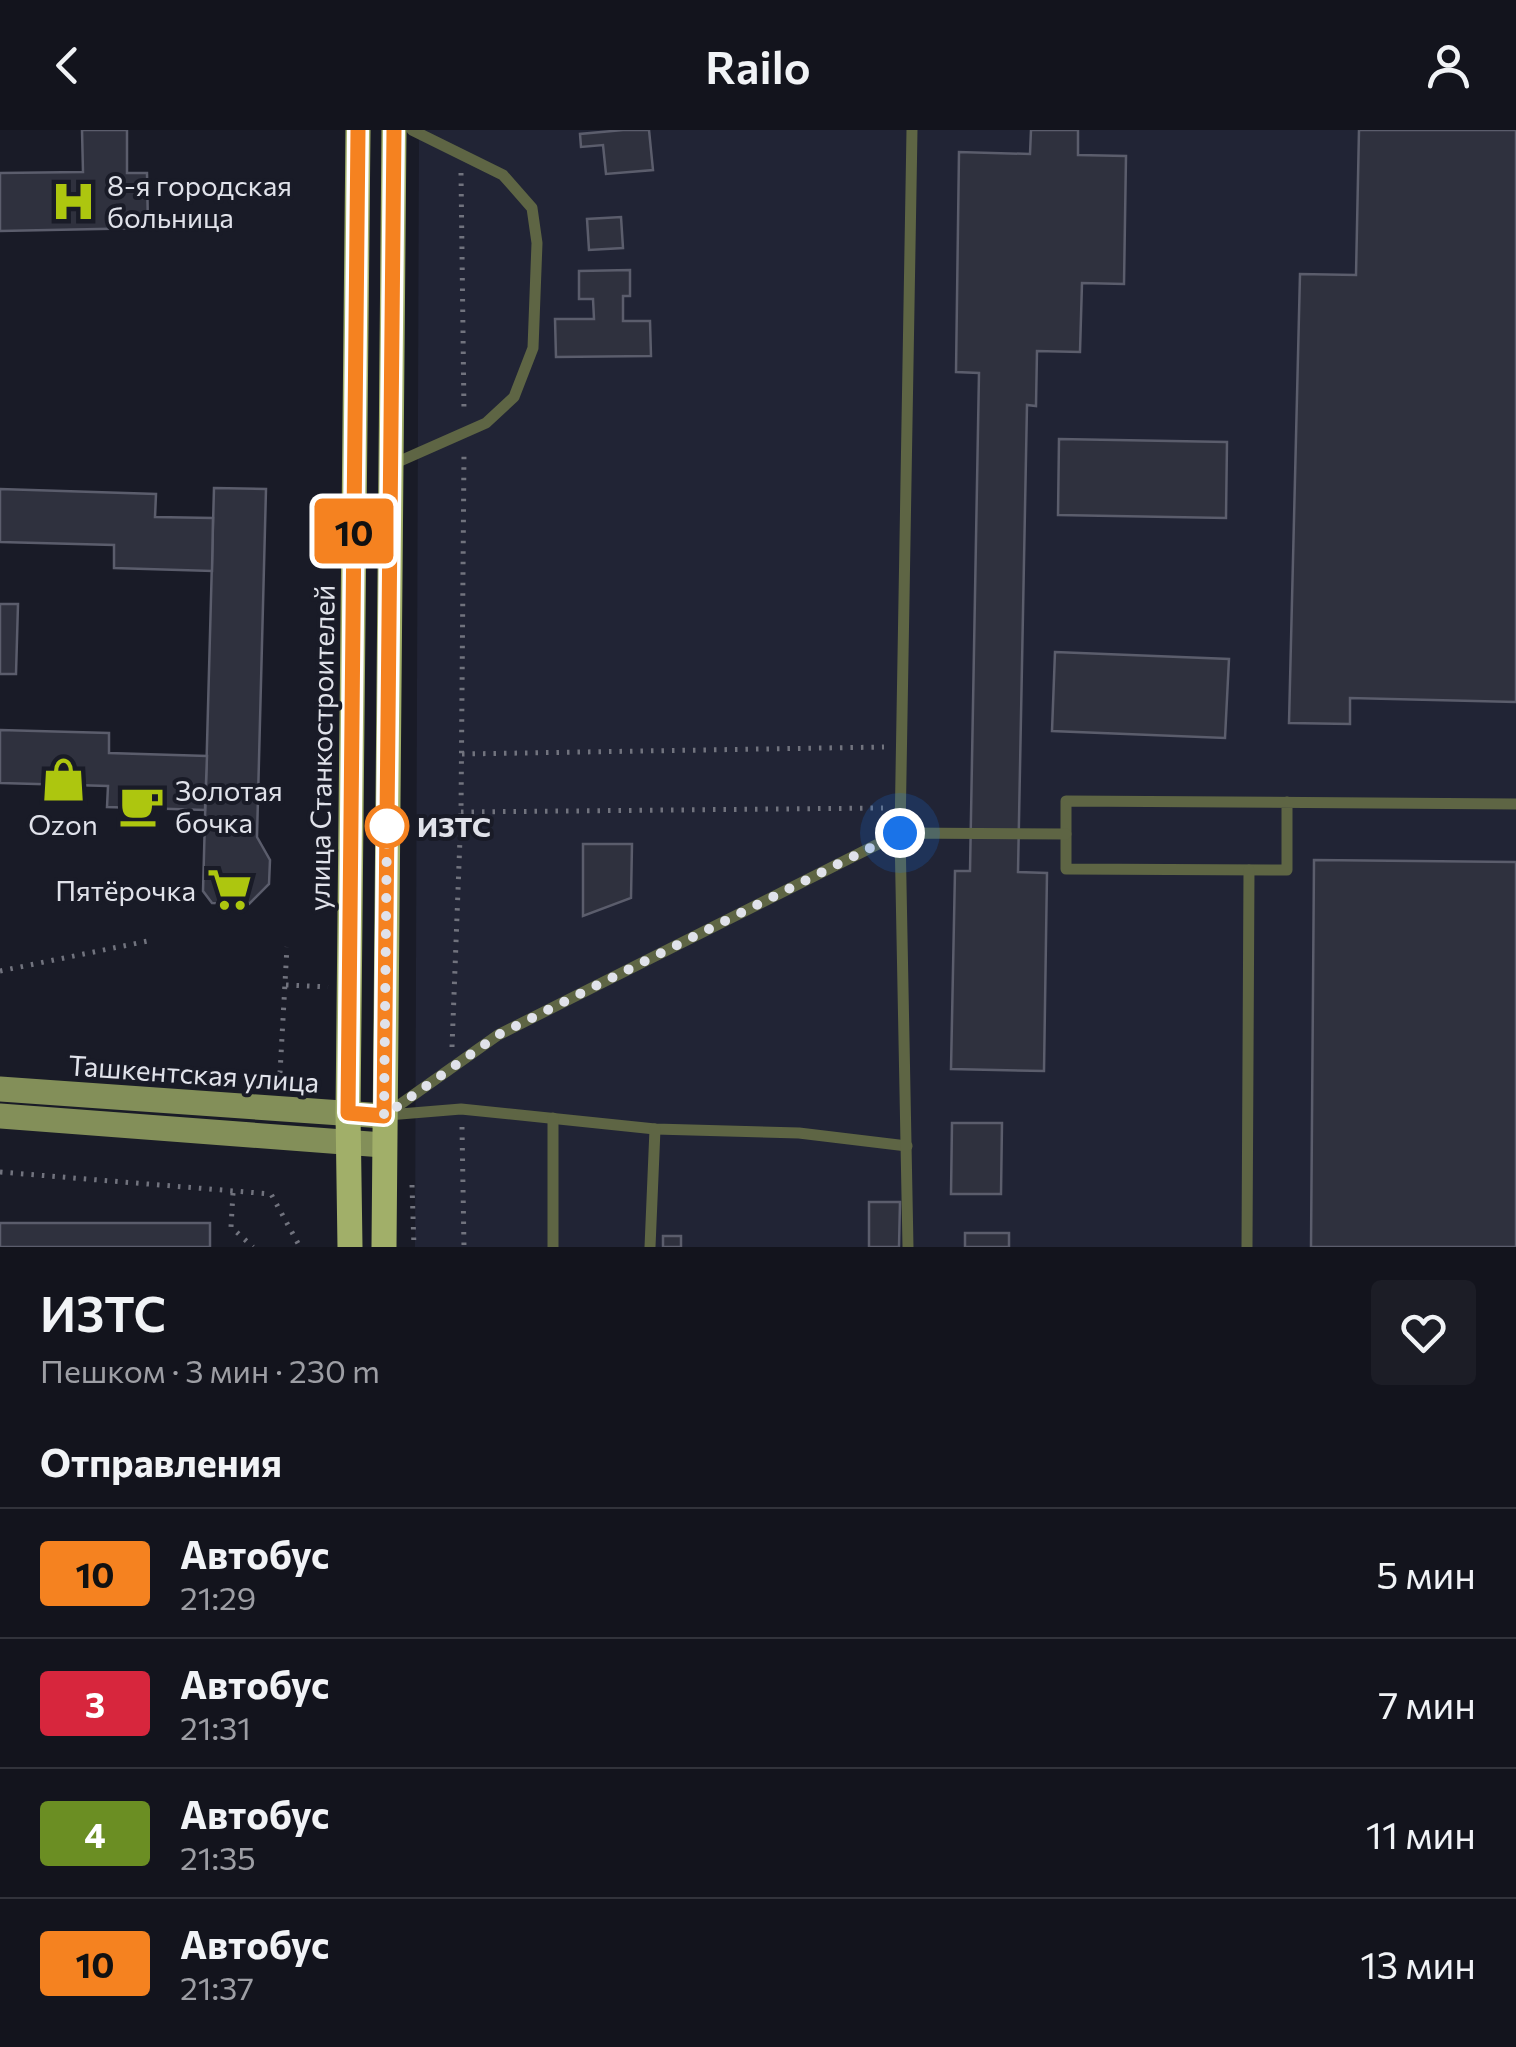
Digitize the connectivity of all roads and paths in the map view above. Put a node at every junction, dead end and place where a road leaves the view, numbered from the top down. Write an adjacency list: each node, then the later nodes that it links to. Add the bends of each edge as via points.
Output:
1 (358, 130): 26 (main road, улица Станкостроителей)
2 (394, 130): 7 (main road)
3 (412, 130): 5 (lane)
4 (912, 130): 8 (lane)
5 (461, 152): 6 (path); 6 (lane, via 504,175 532,208 537,243 534,348 514,398)
6 (464, 434): 7 (lane); 9 (path)
7 (391, 465): 28 (main road)
8 (902, 746): 9 (path); 12 (lane)
9 (462, 754): 13 (path)
10 (1287, 802): 11 (lane); 15 (lane, via 1066,801); 16 (lane, via 1287,870)
11 (1516, 804)
12 (900, 807): 13 (path); 14 (lane)
13 (460, 812): 22 (path)
14 (900, 833): 15 (lane); 22 (lane, via 498,1035); 33 (lane)
15 (1066, 834): 16 (lane, via 1066,868)
16 (1249, 870): 44 (lane)
17 (148, 941): 19 (path)
18 (287, 947): 20 (path)
19 (0, 971)
20 (286, 985): 21 (path); 23 (path)
21 (331, 987)
22 (451, 1066): 28 (lane)
23 (280, 1073)
24 (0, 1090): 26 (main road, Ташкентская улица)
25 (461, 1109): 28 (lane); 29 (lane); 40 (path)
26 (348, 1113): 28 (main road, Ташкентская улица); 31 (main road, улица Станкостроителей)
27 (0, 1116): 31 (main road, Ташкентская улица)
28 (384, 1116): 32 (main road)
29 (553, 1118): 30 (lane); 41 (lane)
30 (655, 1129): 33 (lane, via 799,1133); 42 (lane)
31 (348, 1142): 32 (main road, Ташкентская улица); 38 (main road, улица Станкостроителей)
32 (383, 1145): 39 (main road)
33 (907, 1146): 43 (lane)
34 (0, 1172): 35 (path)
35 (233, 1193): 36 (path, via 231,1227); 37 (path, via 271,1194)
36 (253, 1247)
37 (300, 1247)
38 (350, 1247)
39 (384, 1247)
40 (464, 1247)
41 (553, 1247)
42 (650, 1247)
43 (908, 1247)
44 (1247, 1247)

